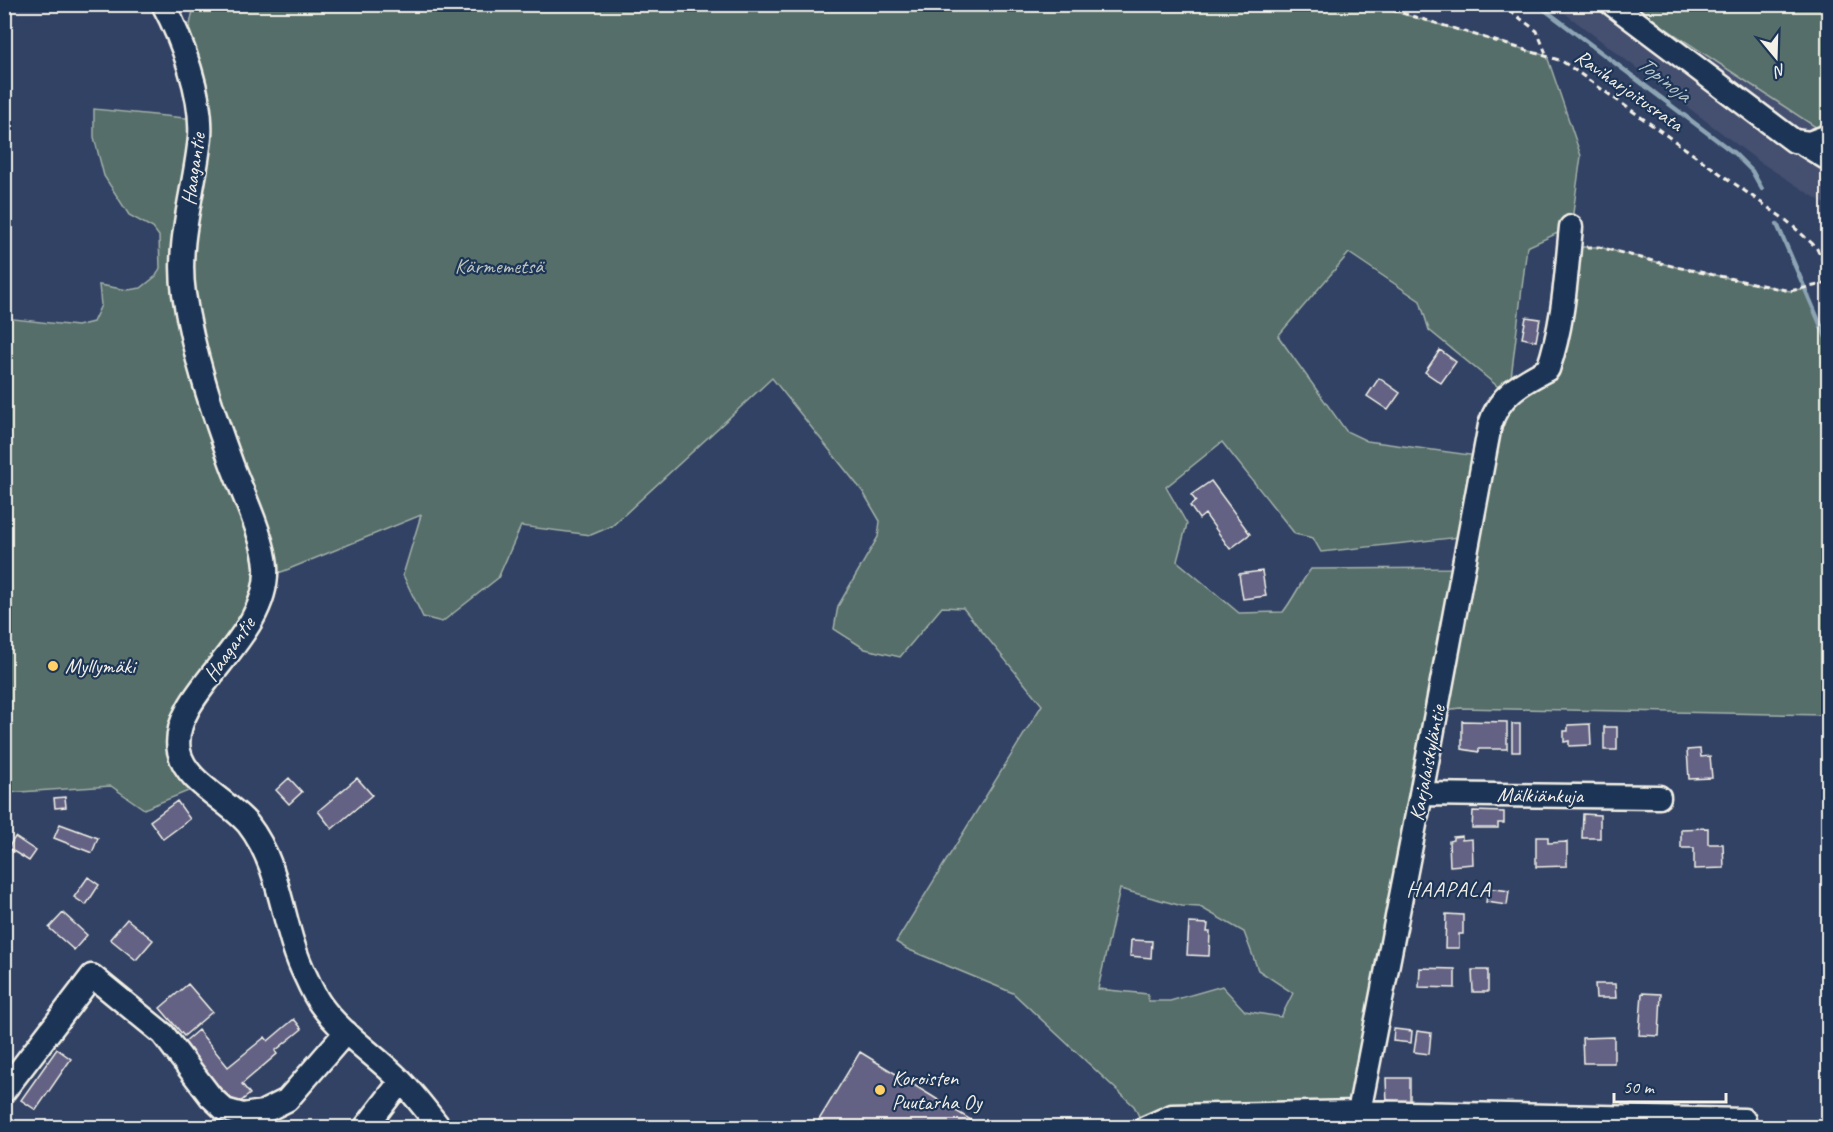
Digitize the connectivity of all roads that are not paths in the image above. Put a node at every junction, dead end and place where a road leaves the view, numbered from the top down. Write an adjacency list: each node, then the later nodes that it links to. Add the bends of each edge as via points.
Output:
1 (1612, 4): 4 (street, via 1785,135)
2 (172, 10): 9 (street, Haagantie, via 195,86 200,135 182,244 184,293 208,401 259,536 266,567 262,597 249,626 192,702 180,730 179,753 191,774 247,823 262,846 277,882 304,975 321,1005)
3 (1828, 136): 4 (street)
4 (1802, 143): 5 (street)
5 (1828, 159)
6 (1571, 227): 7 (street, Karjalaiskyläntie, via 1563,312 1548,369 1519,384 1495,409 1490,425)
7 (1421, 794): 8 (street, Mälkiänkuja); 12 (street, Karjalaiskyläntie)
8 (1659, 797)
9 (346, 1032): 10 (street, Haagantie); 11 (street, via 287,1100 263,1112 243,1115 225,1110 164,1034 92,976)
10 (401, 1081): 14 (street); 15 (street, Haagantie)
11 (4, 1091)
12 (1359, 1112): 13 (street); 16 (street, via 1172,1116)
13 (1744, 1120)
14 (364, 1128)
15 (440, 1128)
16 (1145, 1128)

